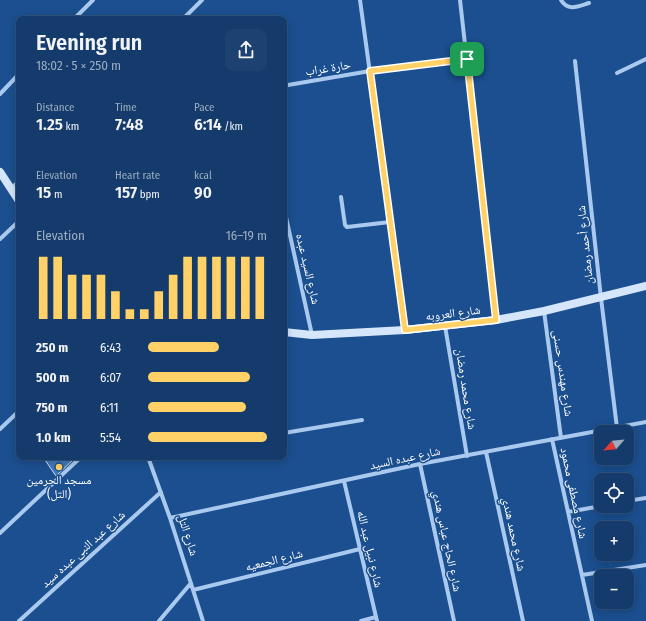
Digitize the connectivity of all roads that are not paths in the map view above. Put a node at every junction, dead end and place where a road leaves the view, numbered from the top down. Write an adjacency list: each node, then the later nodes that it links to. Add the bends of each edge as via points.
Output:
1 (93, 0): 7 (street)
2 (202, 0): 8 (street)
3 (360, 0): 12 (street)
4 (460, 0): 9 (street)
5 (561, 0): 6 (street, via 569,8)
6 (589, 2)
7 (77, 16)
8 (186, 16)
9 (467, 59): 12 (street, حارة غراب); 29 (street)
10 (646, 59): 13 (street)
11 (575, 61): 27 (street, شارع أحمد رمضان)
12 (370, 71): 15 (street, حارة غراب); 23 (street)
13 (617, 73)
14 (16, 77): 16 (street)
15 (288, 85)
16 (0, 94)
17 (0, 172): 19 (street)
18 (16, 184): 19 (street)
19 (11, 189): 20 (street)
20 (16, 196)
21 (341, 197): 23 (street, via 347,227)
22 (287, 222): 33 (street, شارع السيد عبده)
23 (390, 222): 31 (street)
24 (16, 224): 25 (street)
25 (0, 239)
26 (646, 286): 27 (street, شارع العروبه)
27 (601, 298): 28 (street, شارع العروبه); 37 (street, شارع أحمد رمضان)
28 (544, 311): 29 (street, شارع العروبه); 42 (street, شارع مهندس حسنى)
29 (496, 320): 30 (street, شارع العروبه)
30 (445, 326): 31 (street, شارع العروبه); 45 (street, شارع محمد رمضان)
31 (405, 330): 33 (street, شارع العروبه)
32 (287, 332): 33 (street, شارع العروبه)
33 (312, 335)
34 (16, 414): 39 (street)
35 (362, 420): 40 (street)
36 (646, 422): 38 (street, شارع عبده السيد)
37 (617, 425)
38 (632, 425)
39 (0, 429)
40 (287, 432)
41 (594, 432): 42 (street, شارع عبده السيد)
42 (561, 438): 43 (street, شارع عبده السيد)
43 (552, 440): 44 (street, شارع عبده السيد); 54 (street, شارع مصطفى محمود)
44 (486, 452): 45 (street, شارع عبده السيد); 68 (street, شارع محمد هندي)
45 (466, 456): 48 (street, شارع عبده السيد)
46 (78, 460): 56 (street)
47 (149, 460): 50 (street, شارع التل)
48 (420, 464): 49 (street, شارع عبده السيد); 67 (street, شارع الحاج عباس هندي)
49 (344, 481): 55 (street, شارع عبده السيد); 57 (street, شارع نبيل عبد الله)
50 (161, 492): 55 (street, شارع التل); 63 (street, شارع عبد النبى عبده سيد)
51 (646, 498): 52 (street)
52 (634, 500)
53 (594, 507): 54 (street)
54 (568, 512): 59 (street, شارع مصطفى محمود)
55 (170, 518): 60 (street, شارع التل)
56 (0, 533)
57 (360, 549): 61 (street, شارع الجمعيه); 62 (street, شارع نبيل عبد الله)
58 (646, 565): 59 (street)
59 (582, 575): 69 (street, شارع مصطفى محمود)
60 (191, 583): 61 (street, شارع التل); 64 (street)
61 (193, 590): 65 (street, شارع التل)
62 (376, 619): 66 (street)
63 (19, 621)
64 (158, 621)
65 (203, 621)
66 (362, 621)
67 (454, 621)
68 (522, 621)
69 (592, 621)

